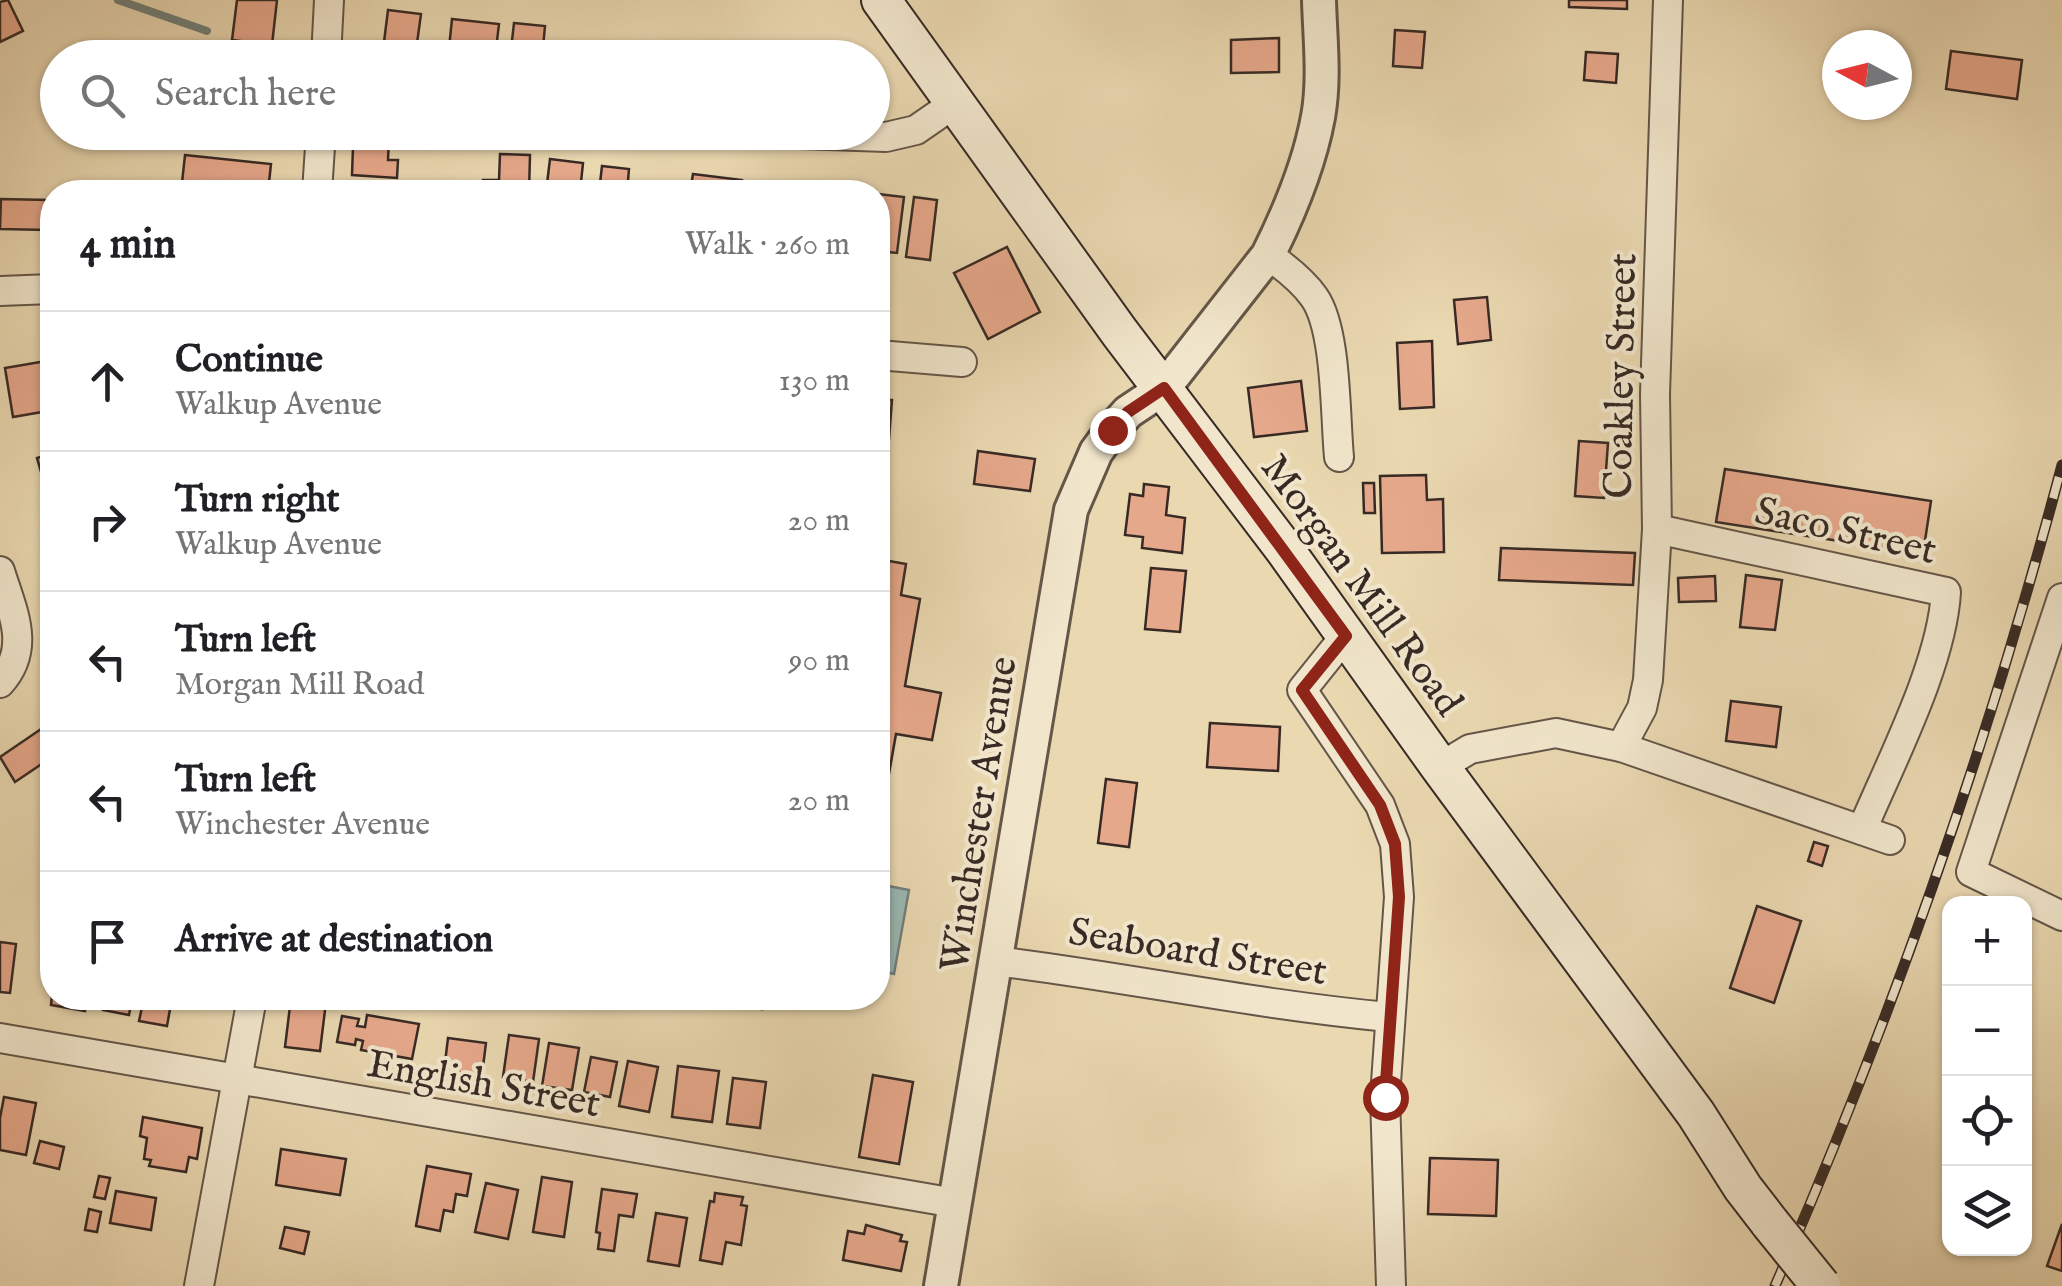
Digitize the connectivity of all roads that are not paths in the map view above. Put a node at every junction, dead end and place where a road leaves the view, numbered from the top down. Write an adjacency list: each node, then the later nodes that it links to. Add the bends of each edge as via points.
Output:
1 (329, 0): 5 (street)
2 (881, 0): 6 (main road, Morgan Mill Road)
3 (1319, 0): 10 (street, Winchester Avenue, via 1318,115 1303,176)
4 (1668, 0): 17 (street, Coakley Street)
5 (327, 40)
6 (955, 103): 7 (street, via 916,130); 15 (main road, Morgan Mill Road)
7 (890, 136)
8 (320, 150): 9 (street)
9 (318, 180)
10 (1268, 255): 15 (street, Winchester Avenue); 16 (street, via 1316,299 1328,330)
11 (40, 289): 12 (street)
12 (0, 291)
13 (890, 356): 14 (street)
14 (962, 362)
15 (1164, 388): 20 (main road, Morgan Mill Road); 27 (street, Winchester Avenue, via 1112,430 1072,510)
16 (1338, 457)
17 (1657, 529): 22 (street, Coakley Street, via 1648,680); 24 (street, Saco Street, via 1946,592 1929,668)
18 (0, 571): 21 (street, via 20,636)
19 (2062, 598): 26 (street, via 1971,872)
20 (1346, 636): 23 (main road, Morgan Mill Road); 29 (street, via 1302,690 1380,805 1395,844 1399,897)
21 (0, 683)
22 (1621, 747): 23 (street, via 1556,733 1470,749); 24 (street)
23 (1440, 768): 36 (main road, Morgan Mill Road, bridge)
24 (1862, 830): 25 (street)
25 (1890, 840)
26 (2062, 916)
27 (996, 961): 29 (street, Seaboard Street); 32 (street, Winchester Avenue)
28 (250, 1010): 31 (street)
29 (1388, 1017): 35 (street)
30 (0, 1038): 31 (street, English Street)
31 (237, 1079): 32 (street, English Street); 33 (street)
32 (955, 1204): 34 (street, Winchester Avenue)
33 (198, 1286)
34 (941, 1286)
35 (1391, 1286)
36 (1820, 1286)

